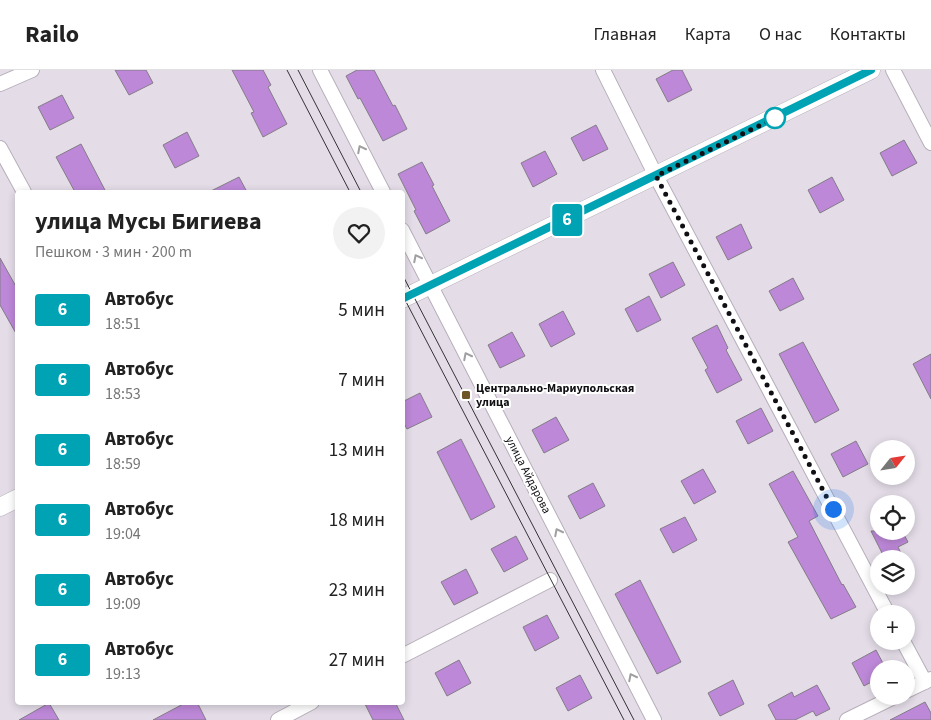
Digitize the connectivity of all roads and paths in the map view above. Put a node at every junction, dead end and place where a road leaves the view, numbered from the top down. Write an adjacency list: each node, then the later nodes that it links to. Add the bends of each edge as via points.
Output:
1 (32, 70): 6 (street)
2 (320, 70): 11 (street, one-way to 2)
3 (603, 70): 9 (street)
4 (871, 70): 9 (street)
5 (893, 70): 7 (street)
6 (0, 84)
7 (931, 143)
8 (0, 148): 10 (street)
9 (656, 176): 13 (street); 18 (street)
10 (23, 190)
11 (382, 190)
12 (405, 236): 13 (street, улица Айдарова, one-way to 12)
13 (431, 286): 14 (street); 26 (street, улица Айдарова, one-way to 13)
14 (405, 298)
15 (15, 500): 16 (street)
16 (0, 507)
17 (550, 580): 20 (street)
18 (883, 605)
19 (909, 650): 21 (street)
20 (405, 654)
21 (928, 680): 22 (street)
22 (915, 686)
23 (306, 705): 25 (street)
24 (878, 705): 27 (street)
25 (278, 720)
26 (654, 720)
27 (847, 720)

